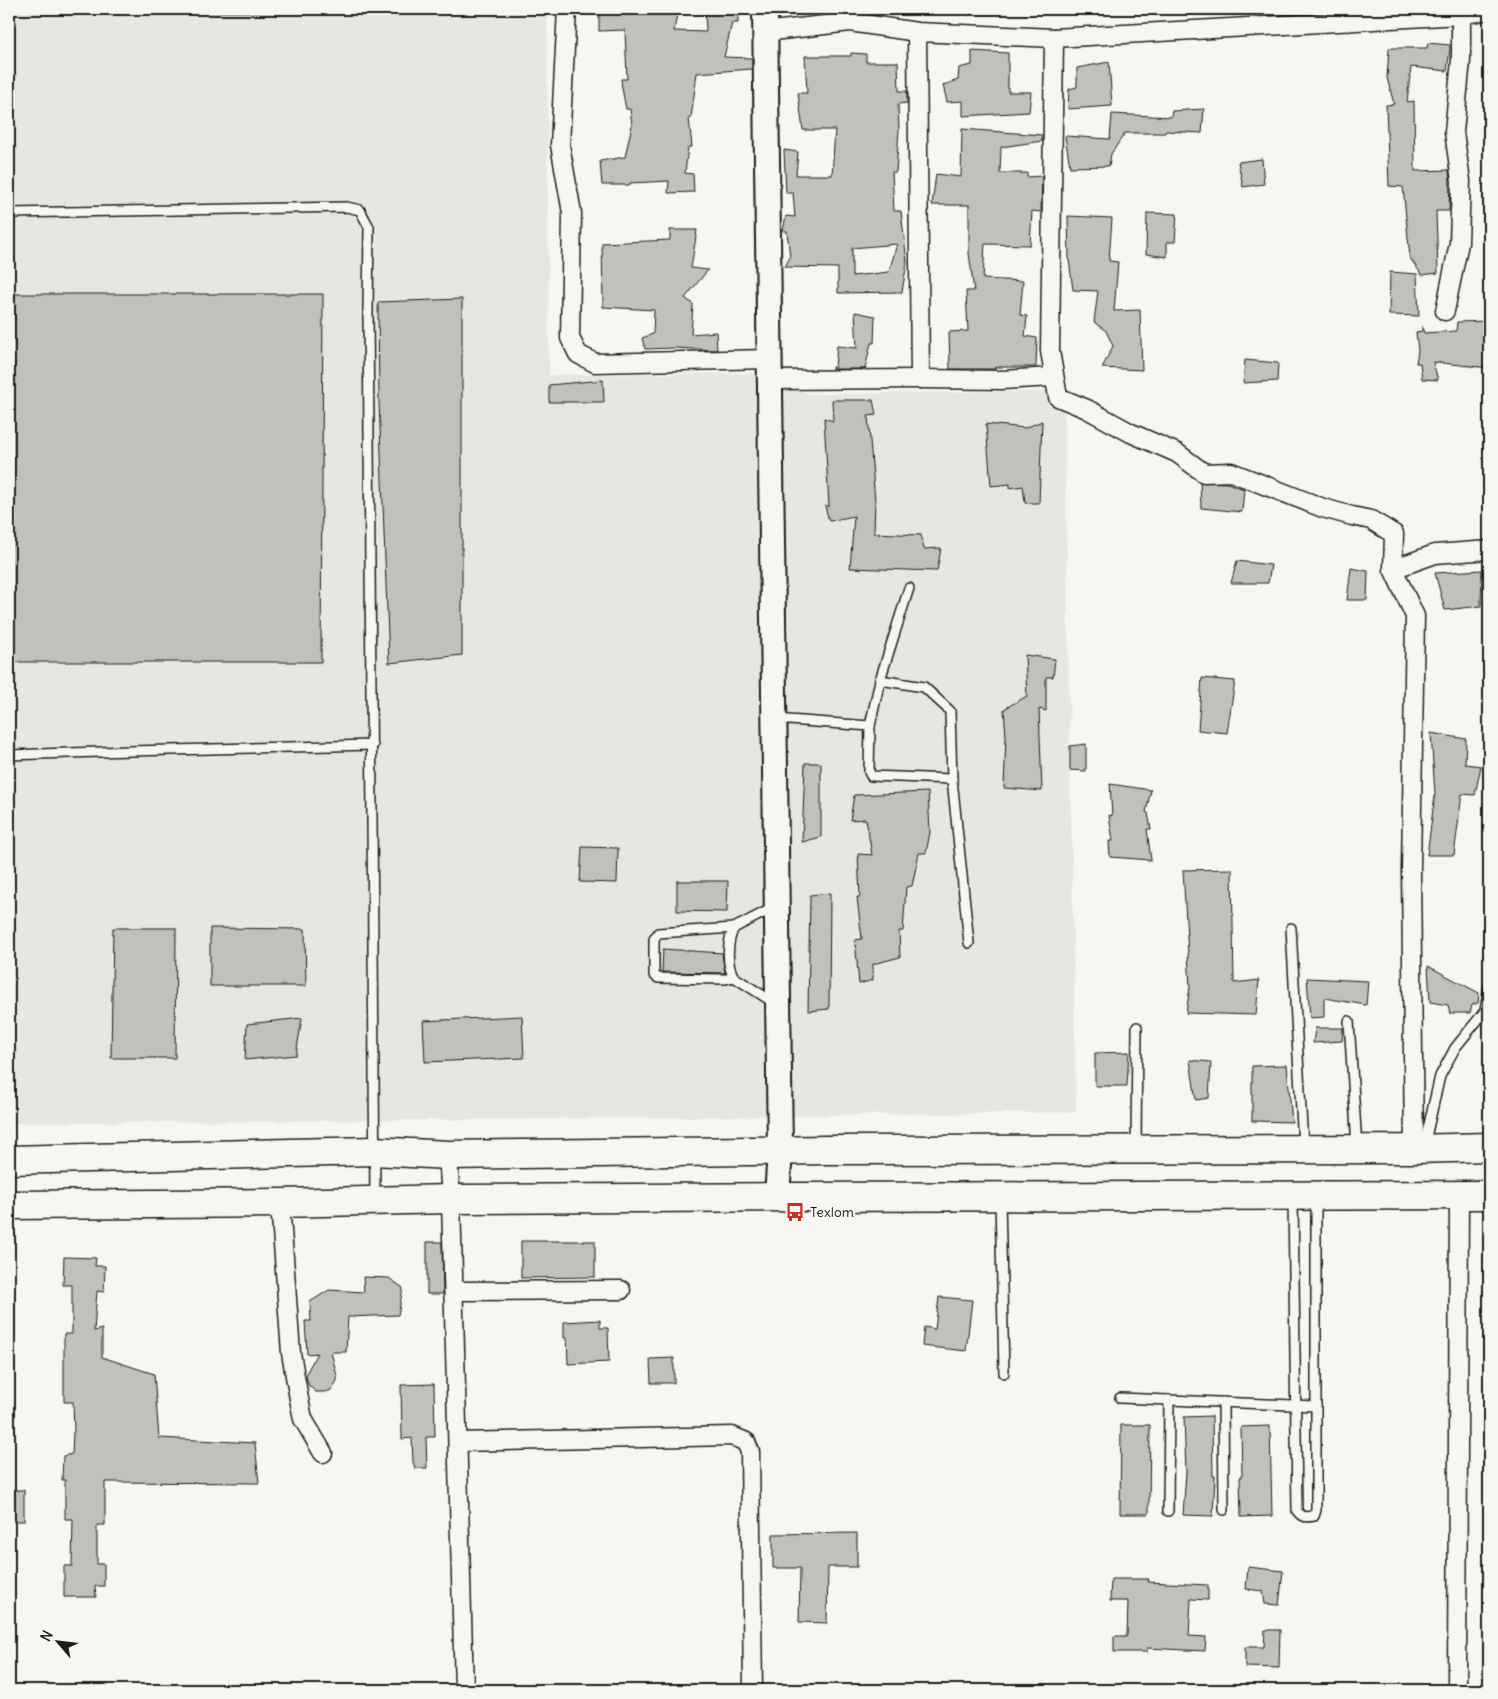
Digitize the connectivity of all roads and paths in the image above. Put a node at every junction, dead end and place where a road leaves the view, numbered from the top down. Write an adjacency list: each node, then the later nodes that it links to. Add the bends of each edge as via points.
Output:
1 (567, 9): 9 (street, via 560,145 572,213 570,338 578,354 595,362)
2 (1489, 10): 3 (street)
3 (1460, 12): 6 (street); 8 (street, via 1461,60 1454,132 1461,180 1459,243)
4 (765, 20): 5 (street, via 850,22); 9 (street)
5 (917, 32): 6 (street); 11 (street)
6 (1054, 38): 10 (street, via 1050,351)
7 (9, 213): 18 (lane, via 347,207 360,210 369,227)
8 (1445, 311)
9 (770, 370): 11 (street); 16 (street)
10 (1053, 377): 11 (street); 13 (street, via 1058,397 1177,453 1204,473 1231,472 1323,508 1371,520 1394,534)
11 (920, 379)
12 (1489, 550): 13 (street, via 1435,554)
13 (1393, 569): 34 (street, via 1415,616 1411,870)
14 (909, 588): 15 (lane)
15 (880, 680): 17 (lane); 20 (lane, via 924,687 950,711)
16 (774, 719): 17 (lane); 21 (street)
17 (870, 726): 20 (lane, via 870,776)
18 (373, 745): 19 (lane); 36 (lane)
19 (9, 755)
20 (952, 779): 24 (lane)
21 (777, 906): 22 (lane); 27 (street)
22 (734, 928): 25 (lane, via 728,953); 25 (lane, via 658,933 654,939 654,974 658,978)
23 (1291, 928): 32 (lane)
24 (970, 943)
25 (734, 977): 27 (lane)
26 (1489, 986): 34 (lane, via 1485,1011 1455,1048 1440,1076)
27 (778, 1006): 35 (street)
28 (1349, 1021): 33 (lane)
29 (1138, 1027): 31 (lane)
30 (1489, 1147): 34 (highway)
31 (1136, 1149): 32 (highway); 35 (highway)
32 (1303, 1149): 33 (highway)
33 (1358, 1149): 34 (highway)
34 (1419, 1149)
35 (780, 1150): 37 (highway); 43 (street)
36 (374, 1151): 37 (highway); 38 (highway); 45 (lane)
37 (448, 1155): 44 (street)
38 (9, 1160)
39 (1304, 1195): 40 (highway); 42 (highway); 54 (lane); 55 (lane)
40 (1458, 1195): 41 (highway); 62 (street)
41 (1489, 1195)
42 (1000, 1196): 43 (highway); 50 (lane)
43 (776, 1197): 44 (highway)
44 (451, 1199): 45 (highway); 49 (street)
45 (375, 1201): 46 (highway)
46 (280, 1203): 47 (highway); 57 (street, via 291,1353 303,1419)
47 (9, 1205)
48 (621, 1290): 49 (street)
49 (454, 1291): 56 (street)
50 (1004, 1374)
51 (1120, 1398): 52 (lane)
52 (1169, 1400): 53 (lane); 59 (lane)
53 (1223, 1402): 54 (lane); 58 (lane)
54 (1296, 1405): 55 (lane); 55 (lane, via 1297,1512 1306,1517 1314,1516 1316,1510)
55 (1316, 1406)
56 (458, 1442): 60 (street); 61 (street, via 732,1436 746,1442 750,1452)
57 (323, 1453)
58 (1224, 1510)
59 (1168, 1511)
60 (464, 1690)
61 (753, 1690)
62 (1456, 1690)

